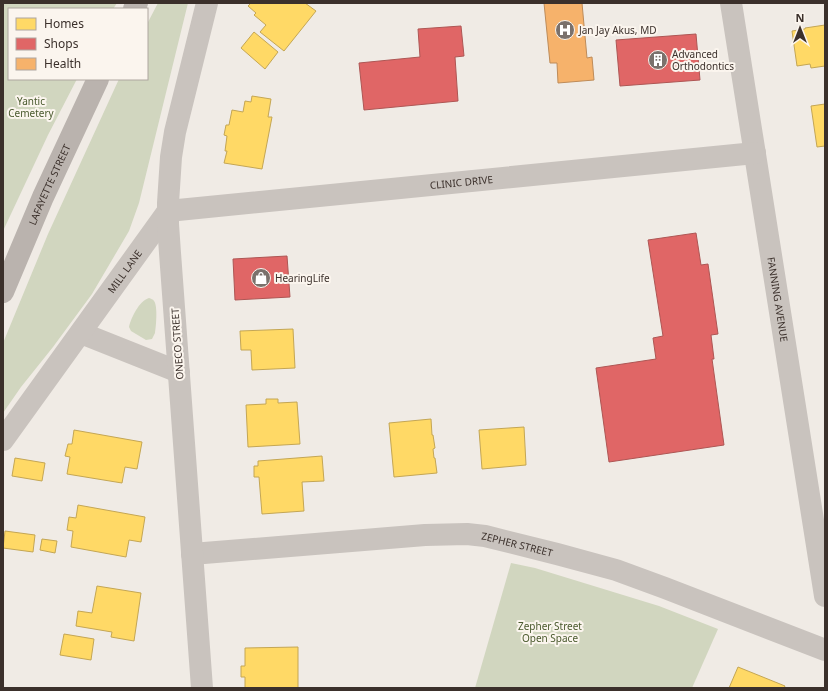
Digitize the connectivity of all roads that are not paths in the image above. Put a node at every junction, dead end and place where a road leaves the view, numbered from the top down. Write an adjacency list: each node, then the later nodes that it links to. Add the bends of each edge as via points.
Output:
1 (207, 3): 5 (street, ONECO STREET, via 176,132)
2 (731, 3): 4 (street, FANNING AVENUE)
3 (98, 80): 6 (street, LAFAYETTE STREET, via 43,197)
4 (755, 153): 5 (street, CLINIC DRIVE); 11 (street, FANNING AVENUE)
5 (168, 211): 7 (street, MILL LANE); 8 (street, ONECO STREET)
6 (3, 292)
7 (81, 333): 8 (street); 9 (street, MILL LANE)
8 (179, 372): 10 (street, ONECO STREET)
9 (3, 440)
10 (192, 554): 12 (street, ZEPHER STREET, via 425,535 485,536 616,570); 13 (street, ONECO STREET)
11 (825, 596)
12 (825, 650)
13 (202, 688)

